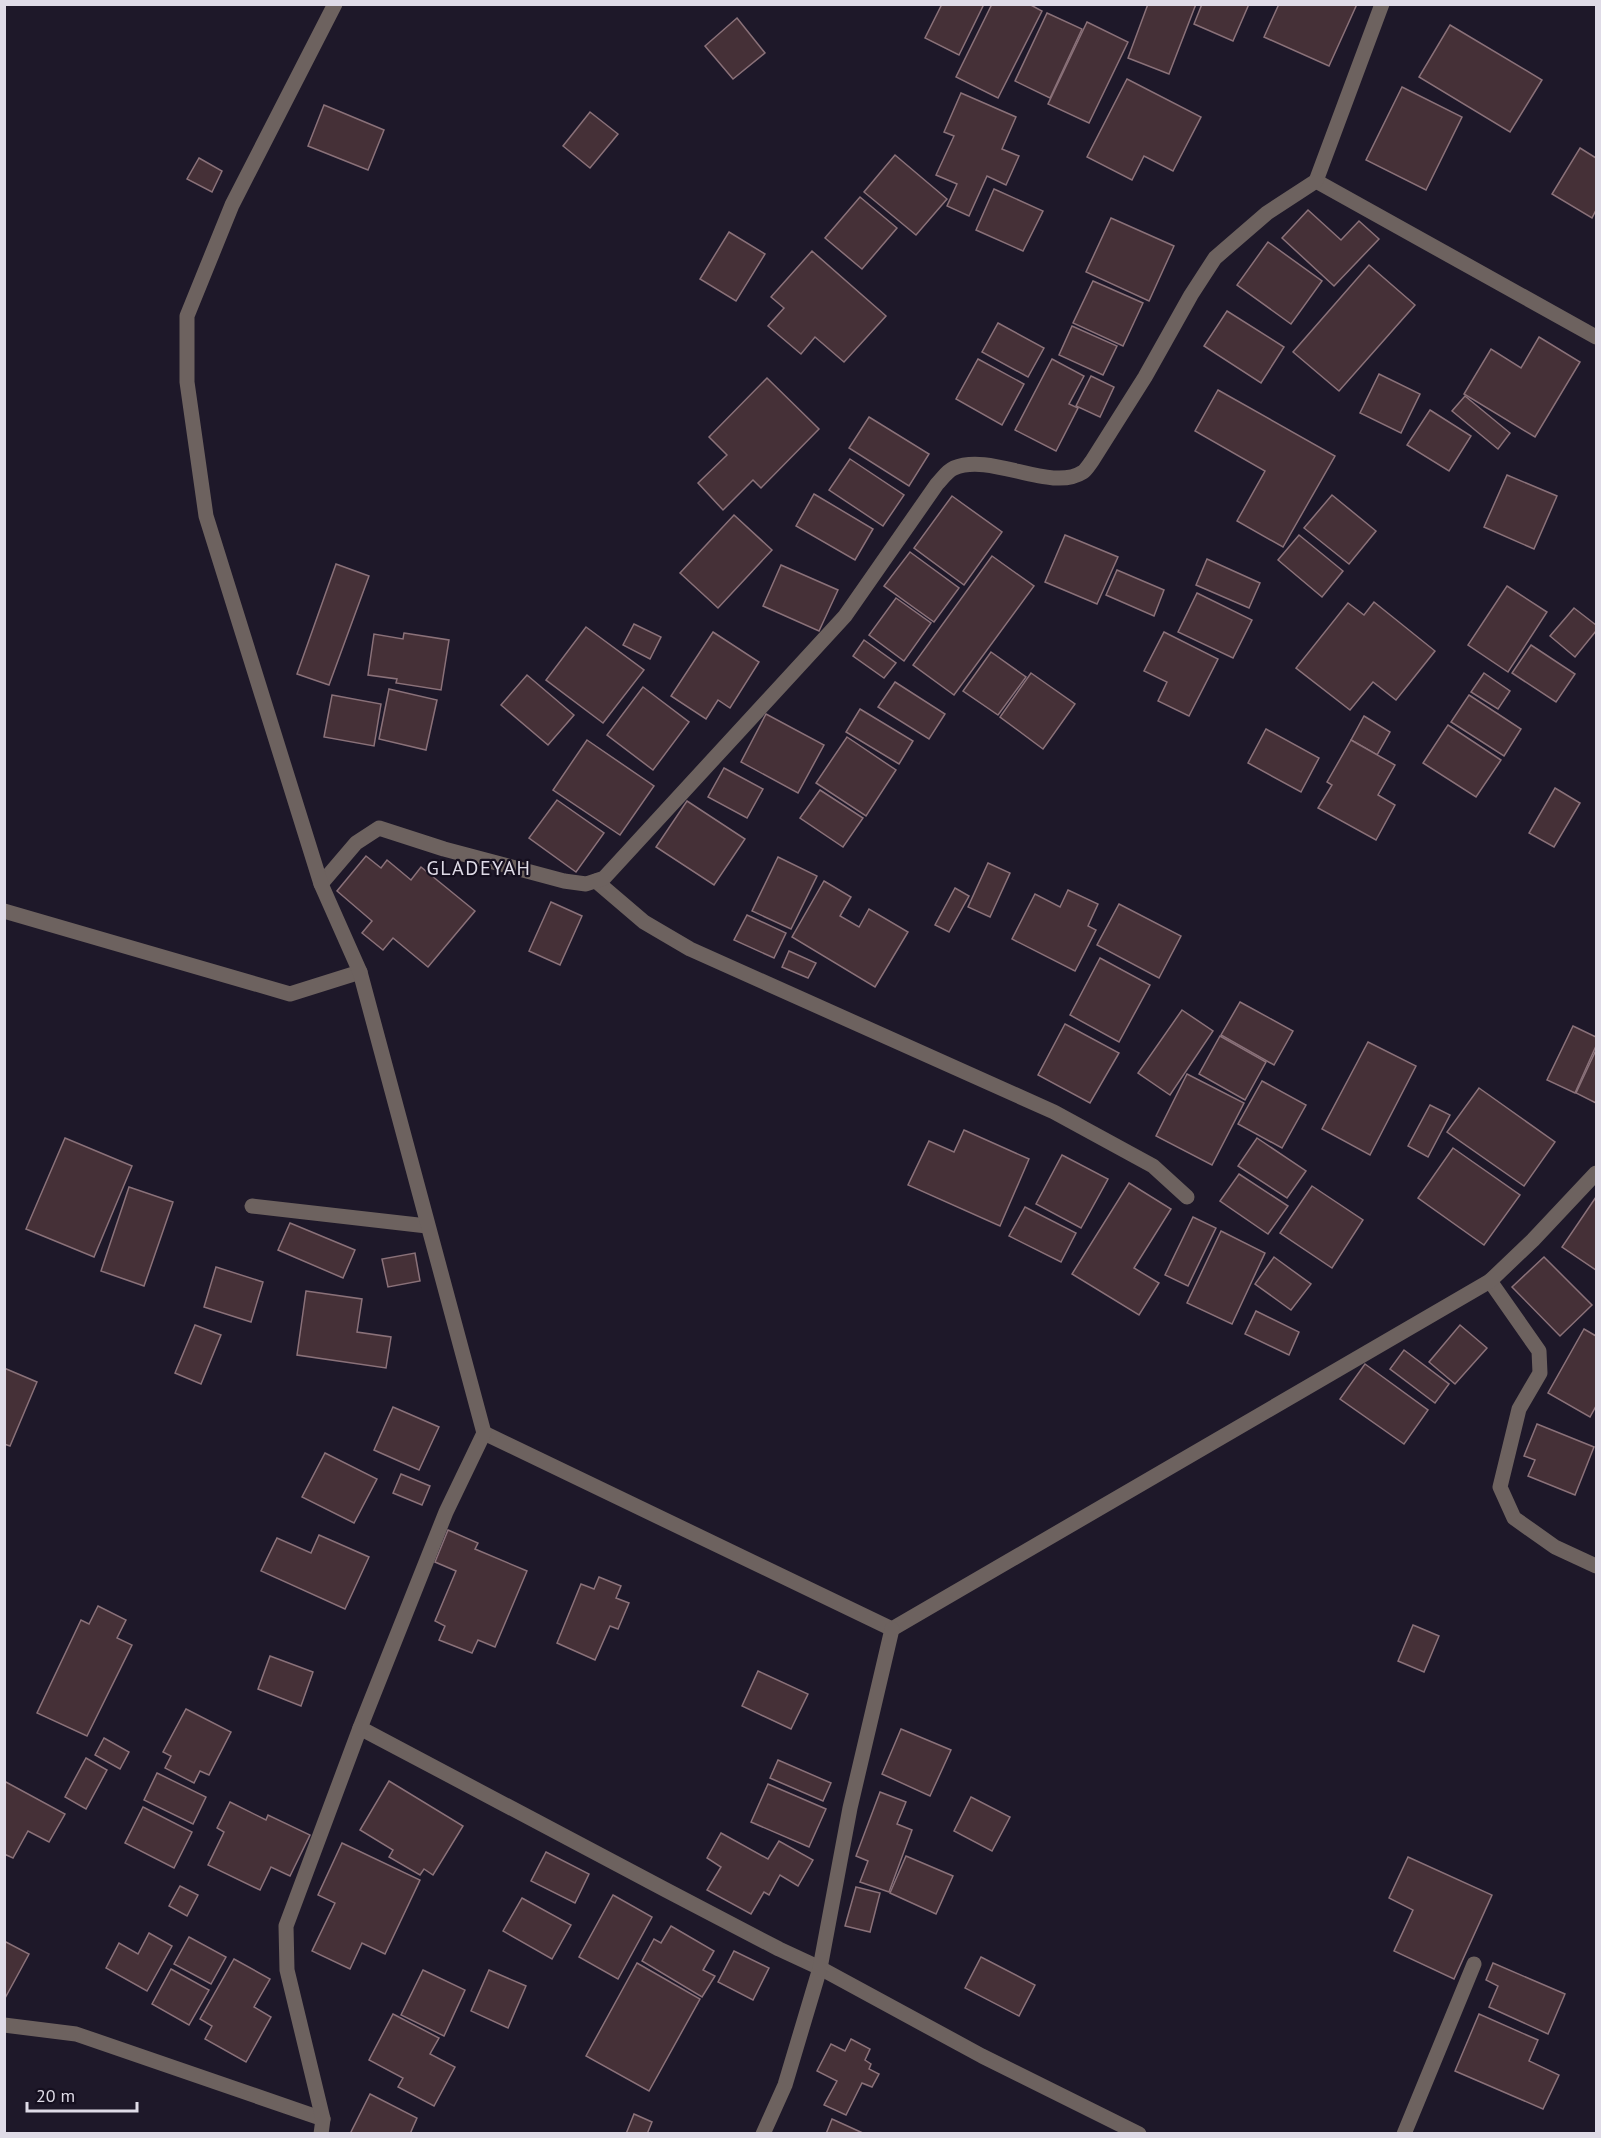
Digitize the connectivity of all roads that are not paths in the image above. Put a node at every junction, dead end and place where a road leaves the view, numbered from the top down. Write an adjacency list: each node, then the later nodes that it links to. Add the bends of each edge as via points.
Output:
1 (335, 4): 6 (street, via 232,205 187,316 187,382 206,516)
2 (1382, 4): 3 (street)
3 (1317, 181): 4 (street); 5 (street, via 1267,213 1215,258 1083,472 1056,478 986,465 951,469 845,616 604,878)
4 (1596, 337)
5 (596, 881): 6 (street, via 586,884 553,878 379,828 356,843); 10 (street, via 644,922 690,949 1053,1112 1153,1166)
6 (321, 884): 8 (street)
7 (4, 911): 8 (street, via 290,994)
8 (354, 974): 12 (street)
9 (1596, 1173): 13 (street)
10 (1187, 1197)
11 (252, 1206): 12 (street)
12 (427, 1226): 14 (street)
13 (1490, 1281): 15 (street, via 1539,1351 1539,1373 1519,1409 1500,1486 1514,1518 1555,1547); 16 (street)
14 (484, 1432): 16 (street); 17 (street, via 446,1512)
15 (1596, 1566)
16 (892, 1629): 19 (street, via 850,1808)
17 (360, 1728): 19 (street); 21 (street, via 286,1926 287,1970)
18 (1474, 1964): 24 (street)
19 (820, 1968): 22 (street, via 785,2085); 23 (street, via 982,2056)
20 (4, 2025): 21 (street, via 76,2034)
21 (322, 2126)
22 (763, 2133)
23 (1139, 2133)
24 (1404, 2133)

